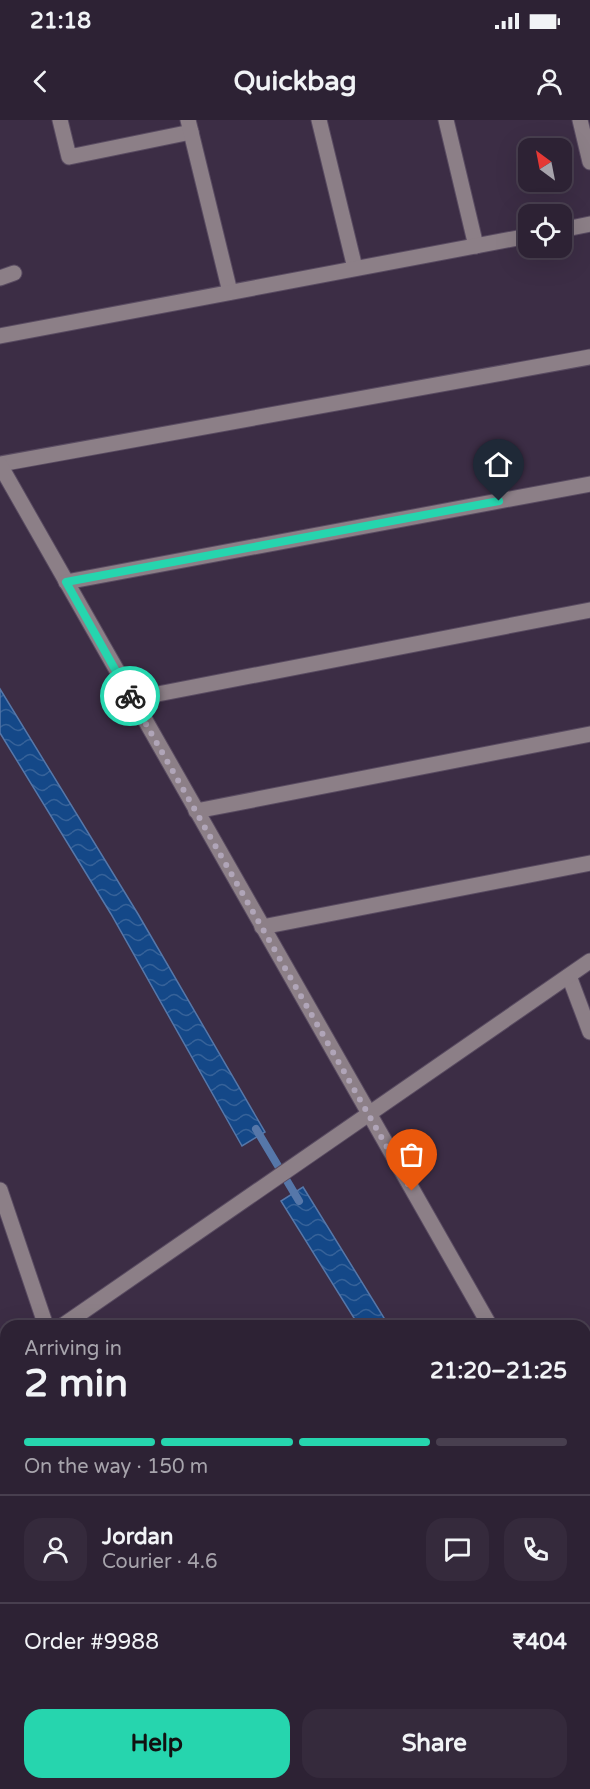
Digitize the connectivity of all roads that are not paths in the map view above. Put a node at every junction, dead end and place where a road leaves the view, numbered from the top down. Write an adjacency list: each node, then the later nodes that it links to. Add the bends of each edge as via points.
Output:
1 (60, 120): 5 (street, via 69,157)
2 (319, 120): 11 (street)
3 (446, 120): 10 (street)
4 (580, 120): 6 (street)
5 (190, 126): 12 (street)
6 (590, 162)
7 (590, 224): 8 (street)
8 (572, 228)
9 (518, 238): 10 (street)
10 (476, 246): 11 (street)
11 (355, 268): 12 (street)
12 (230, 292): 13 (street)
13 (0, 336)
14 (590, 357): 15 (street)
15 (0, 465): 17 (street)
16 (590, 484): 17 (street)
17 (66, 582): 19 (street)
18 (590, 610): 19 (street)
19 (132, 699): 21 (street)
20 (590, 734): 21 (street)
21 (196, 811): 23 (street)
22 (590, 863): 23 (street)
23 (262, 927): 27 (street)
24 (590, 962): 25 (street)
25 (569, 976): 26 (street); 27 (street)
26 (590, 1032)
27 (368, 1115): 30 (street); 31 (street)
28 (0, 1190): 29 (street)
29 (44, 1320)
30 (71, 1320)
31 (487, 1320)

